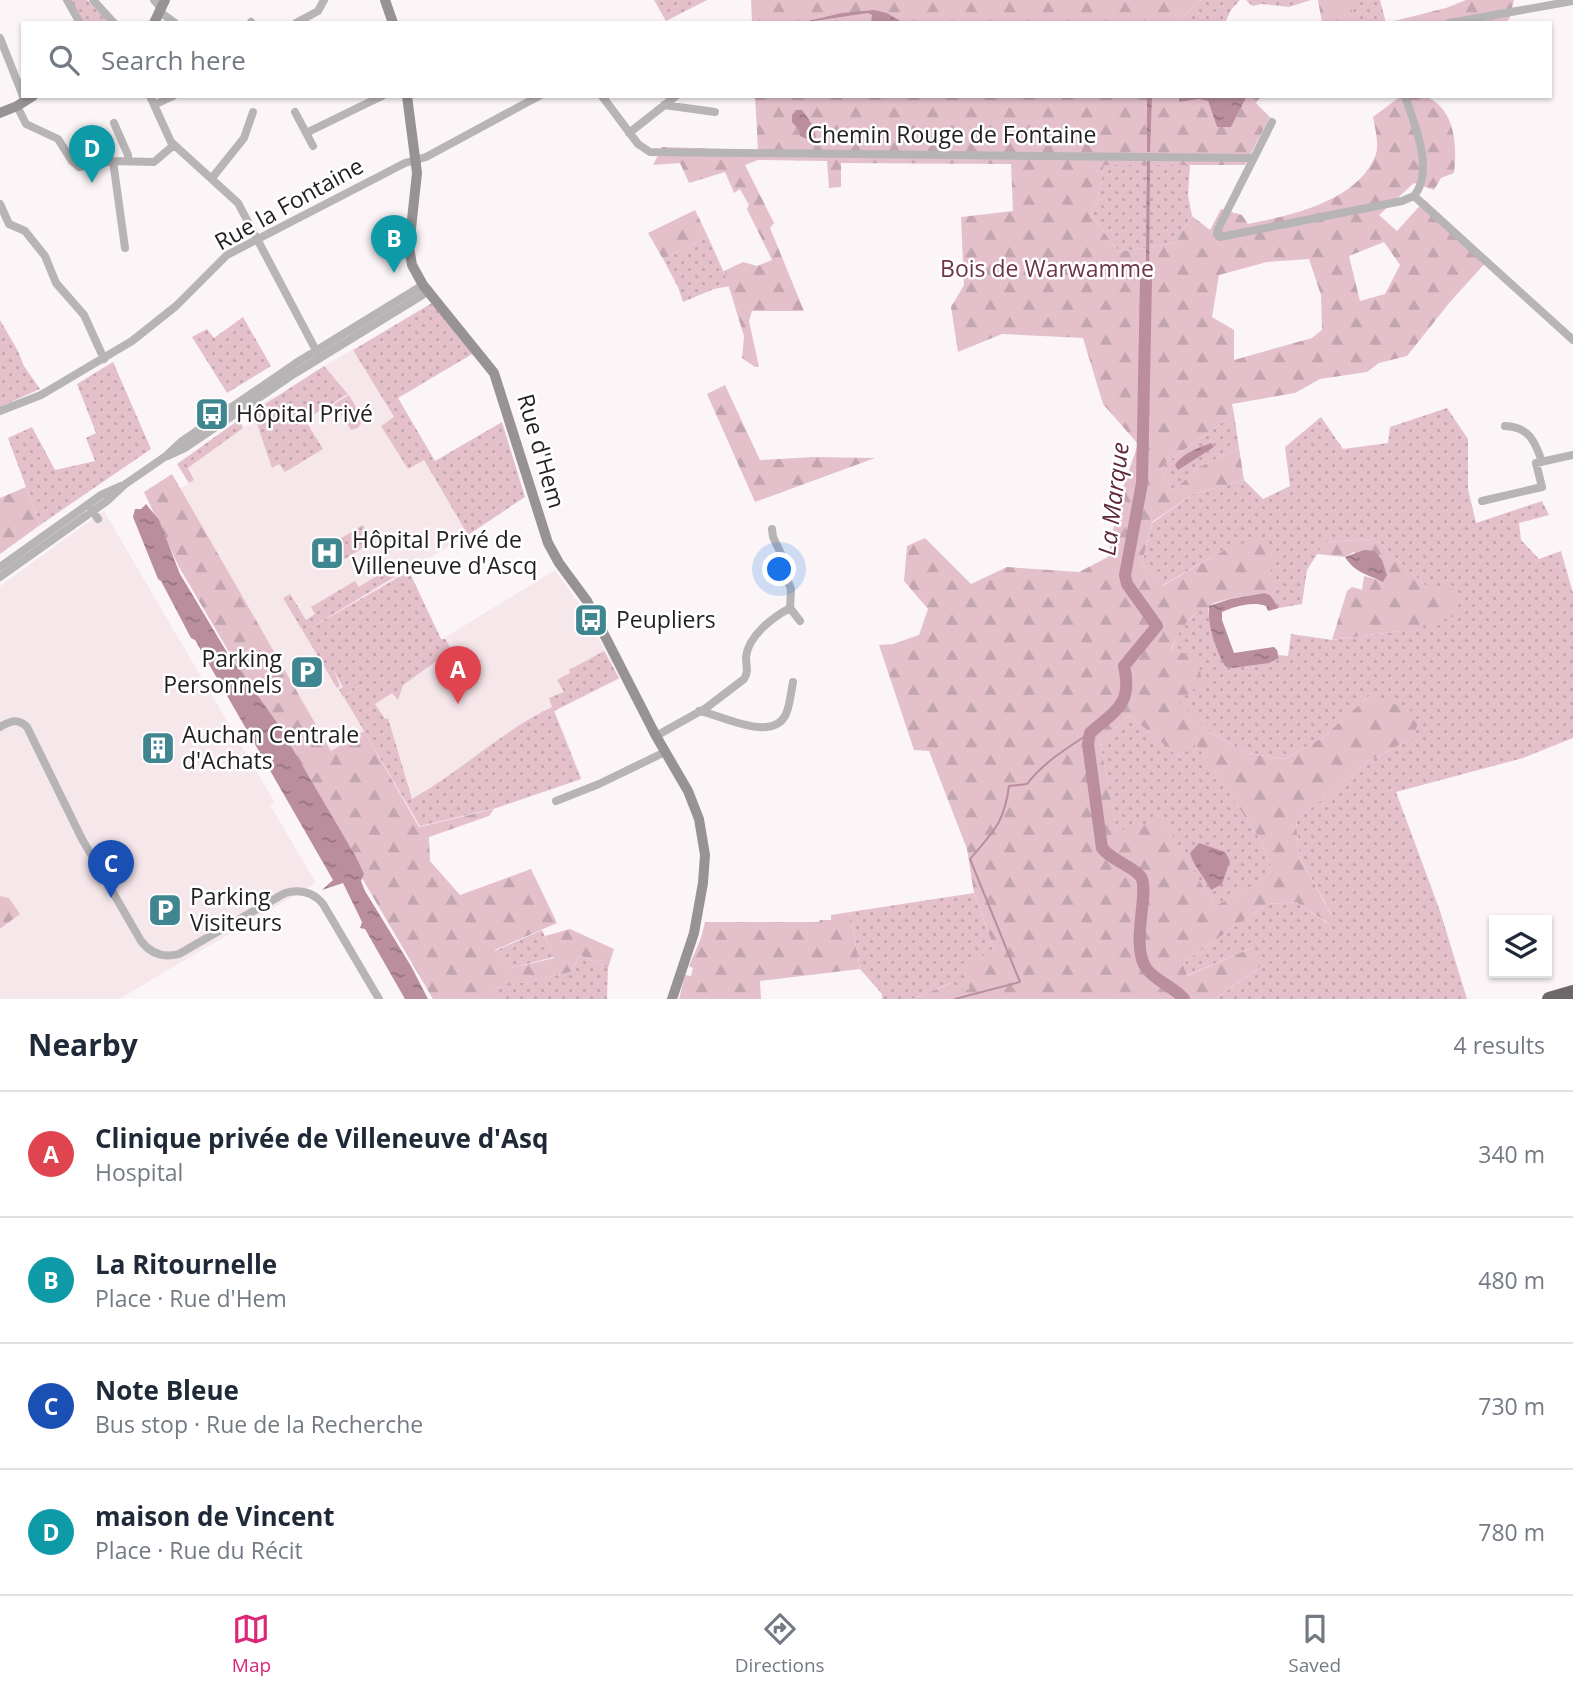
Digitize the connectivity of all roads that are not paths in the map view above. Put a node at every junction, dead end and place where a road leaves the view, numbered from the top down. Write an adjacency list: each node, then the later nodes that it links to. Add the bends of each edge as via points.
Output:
1 (67, 0): 7 (street)
2 (93, 0): 8 (street)
3 (324, 0): 10 (street, via 318,11)
4 (385, 0): 11 (street)
5 (1573, 1): 12 (street)
6 (160, 5): 9 (street)
7 (79, 21)
8 (112, 21)
9 (174, 21)
10 (300, 21)
11 (392, 21)
12 (1460, 21)
13 (0, 38): 14 (street)
14 (21, 91)
15 (151, 98): 24 (street)
16 (169, 98): 24 (street)
17 (378, 98): 32 (street)
18 (407, 98): 37 (street, Rue d'Hem)
19 (535, 98): 37 (street, Rue la Fontaine)
20 (603, 98): 33 (street)
21 (673, 98): 25 (street)
22 (1406, 98): 41 (street, via 1422,150 1422,181)
23 (24, 99): 28 (street); 38 (street, via 26,124 58,139 77,166)
24 (154, 105): 34 (street)
25 (664, 105): 27 (street); 33 (street)
26 (295, 112): 32 (street)
27 (715, 112)
28 (0, 113)
29 (253, 113): 40 (street, via 242,142)
30 (1272, 122): 36 (street)
31 (114, 123): 39 (street)
32 (306, 133): 35 (street)
33 (629, 133): 36 (street, Chemin Rouge de Fontaine, via 650,152)
34 (174, 145): 39 (street, via 154,162); 40 (street)
35 (313, 146)
36 (1253, 158): 41 (street, via 1218,229 1220,237)
37 (416, 159): 43 (street, Rue la Fontaine); 45 (street, Rue d'Hem, via 409,252 413,269)
38 (113, 161): 39 (street); 44 (street)
39 (128, 161)
40 (212, 178): 43 (street, via 237,200)
41 (1414, 196): 46 (street)
42 (0, 204): 48 (street, via 9,224 25,231 45,256 56,283 84,315)
43 (258, 239): 47 (street); 48 (street, Rue la Fontaine, via 224,257 165,316)
44 (125, 248)
45 (426, 288): 47 (street); 63 (street, Rue d'Hem, via 494,373 548,543 587,601)
46 (1573, 340)
47 (318, 354): 54 (street, via 185,449 166,456 124,485)
48 (104, 359): 49 (street, Rue la Fontaine, via 41,395)
49 (0, 411)
50 (1505, 425): 52 (street, via 1529,434)
51 (1573, 454): 52 (street)
52 (1542, 462): 53 (street, via 1536,463 1542,487)
53 (1482, 501)
54 (93, 512): 56 (street); 57 (street)
55 (772, 528): 58 (street, via 791,589)
56 (0, 567)
57 (0, 577)
58 (790, 608): 59 (street); 61 (street, via 765,624 750,646 744,679)
59 (800, 621)
60 (793, 682): 61 (street, via 786,713 773,724 745,726)
61 (699, 711): 63 (street)
62 (0, 727): 67 (street, via 14,721 27,727 82,839 148,949 165,956 179,954 282,895 304,891 323,904)
63 (656, 736): 64 (street, Rue d'Hem)
64 (665, 752): 65 (street); 68 (street, Rue d'Hem, via 696,809 705,855 696,923)
65 (556, 801)
66 (1573, 992): 69 (highway)
67 (379, 999)
68 (672, 999)
69 (1549, 999)

